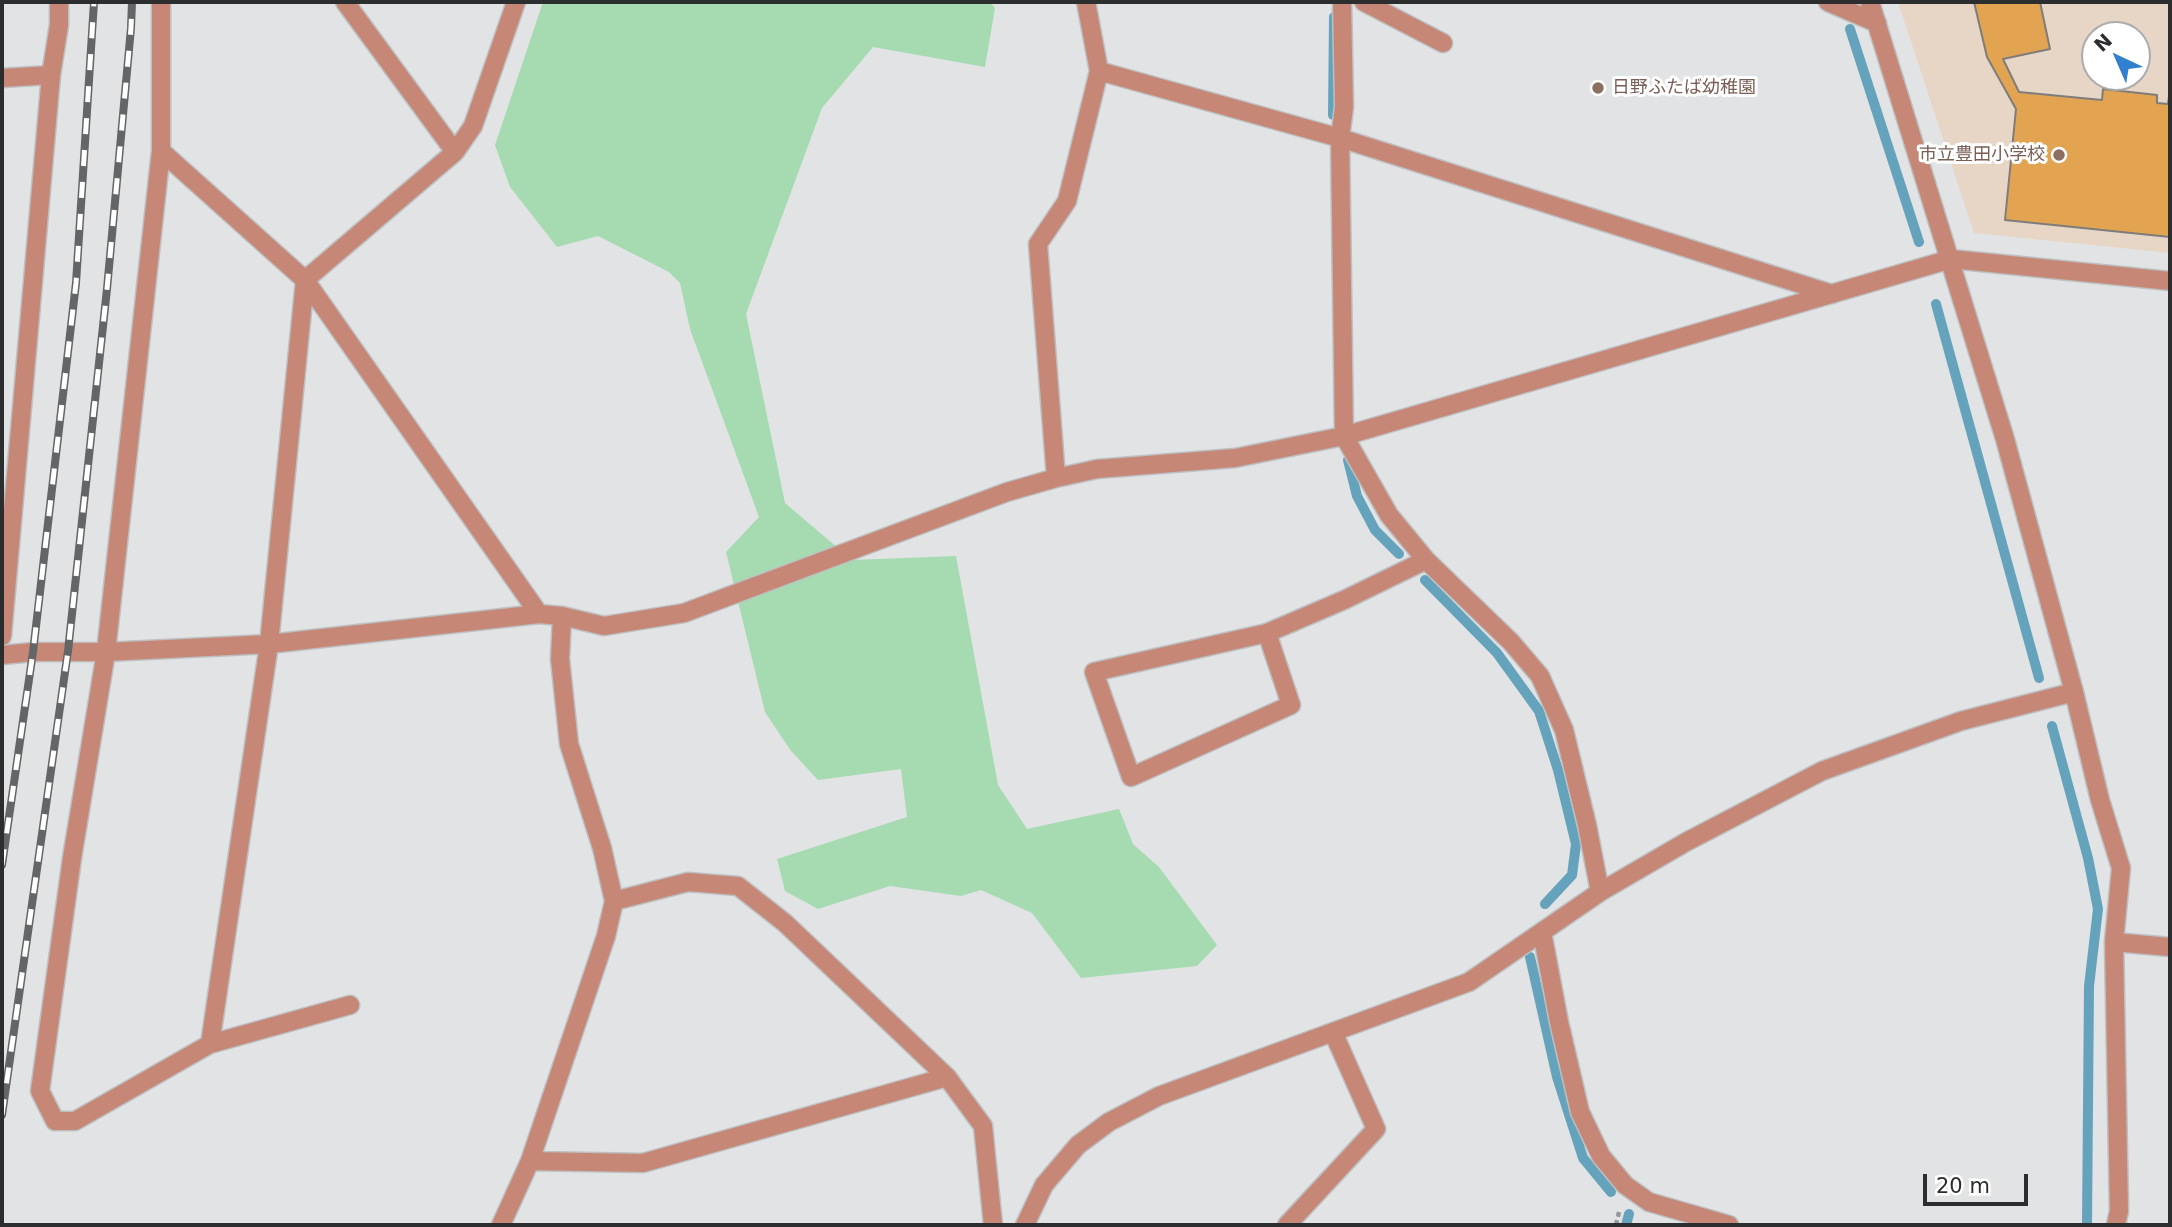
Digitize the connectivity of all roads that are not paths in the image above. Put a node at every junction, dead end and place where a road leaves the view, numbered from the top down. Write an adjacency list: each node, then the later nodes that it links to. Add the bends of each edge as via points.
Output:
1 (59, 2): 13 (street)
2 (161, 2): 16 (street)
3 (345, 2): 17 (street)
4 (516, 2): 17 (street, via 473,126)
5 (1086, 2): 12 (street)
6 (1342, 2): 15 (street, via 1344,107)
7 (1364, 2): 11 (street)
8 (1828, 2): 10 (street)
9 (1870, 2): 10 (street)
10 (1877, 23): 18 (street)
11 (1443, 43)
12 (1099, 71): 15 (street); 23 (street, via 1066,201 1038,244)
13 (51, 75): 14 (street); 28 (street)
14 (2, 78)
15 (1340, 138): 21 (street); 22 (street)
16 (160, 151): 19 (street); 30 (street)
17 (454, 152): 19 (street)
18 (1951, 259): 20 (street); 21 (street); 32 (street)
19 (305, 280): 25 (street); 29 (street)
20 (2170, 281)
21 (1832, 294): 22 (street)
22 (1344, 436): 23 (street, via 1236,458); 24 (street, via 1389,515)
23 (1056, 478): 26 (street, via 1007,492 684,613 604,626)
24 (1426, 560): 27 (street); 33 (street, via 1540,676 1564,730)
25 (539, 614): 26 (street); 29 (street)
26 (562, 616): 34 (street, via 560,659 569,744)
27 (1267, 633): 27 (street, via 1094,672 1131,777 1291,705)
28 (2, 636)
29 (269, 644): 30 (street); 40 (street)
30 (106, 653): 31 (street, via 68,650); 40 (street, via 40,1091 54,1121 75,1121)
31 (2, 655)
32 (2074, 692): 33 (street, via 1961,721 1822,771); 36 (street, via 2121,868)
33 (1600, 892): 35 (street)
34 (614, 901): 41 (street, via 688,882 738,886 785,923); 42 (street)
35 (1542, 932): 39 (street, via 1469,982); 47 (street, via 1580,1112 1601,1156 1625,1185 1649,1202)
36 (2114, 942): 37 (street); 48 (street)
37 (2170, 947)
38 (350, 1005): 40 (street)
39 (1333, 1032): 45 (street, via 1159,1096 1109,1122 1078,1145 1044,1185); 46 (street, via 1376,1129)
40 (210, 1044)
41 (947, 1077): 42 (street, via 643,1163); 44 (street, via 983,1126)
42 (530, 1161): 43 (street)
43 (501, 1225)
44 (993, 1225)
45 (1025, 1225)
46 (1287, 1225)
47 (1729, 1225)
48 (2116, 1225)

